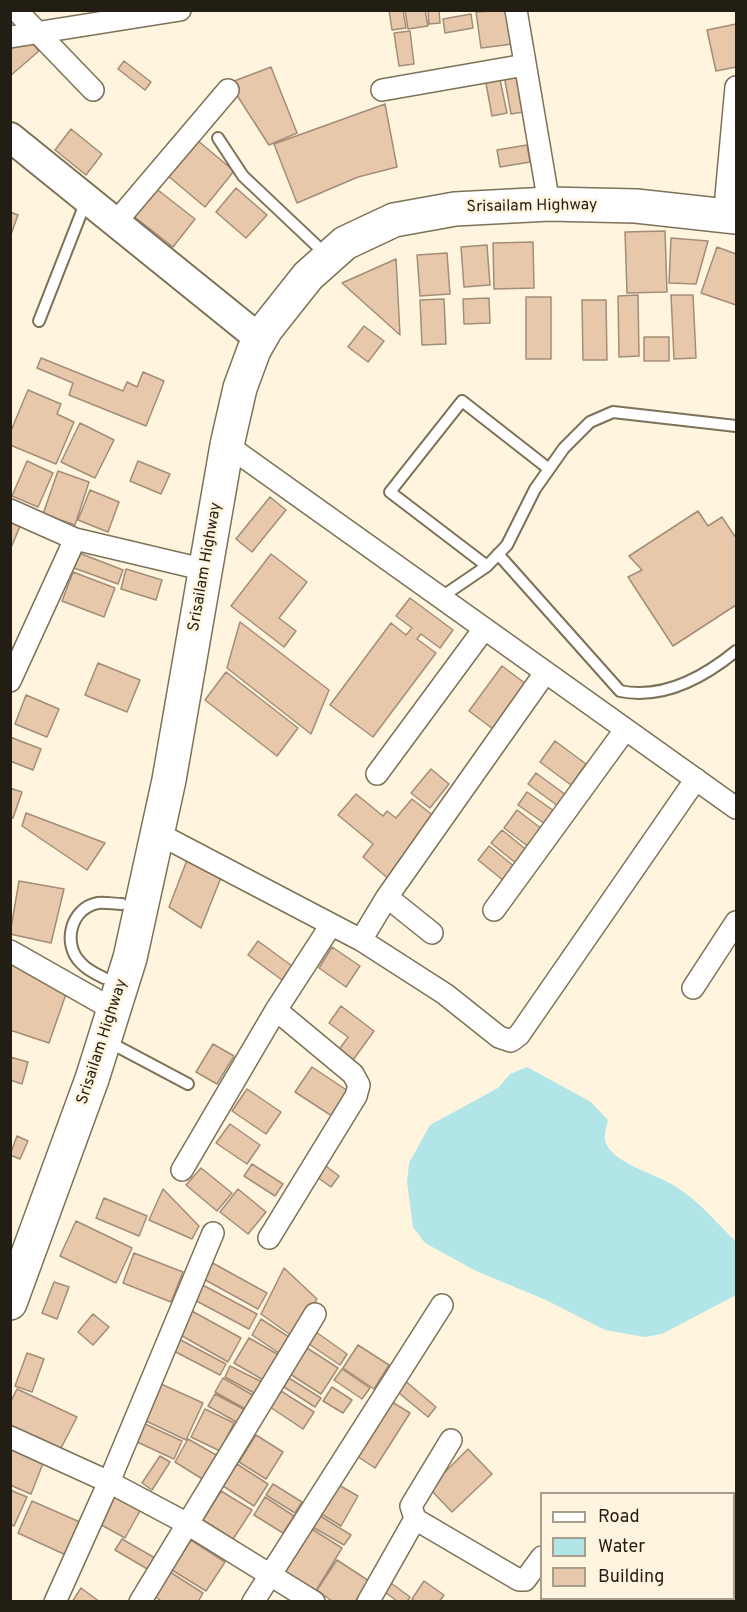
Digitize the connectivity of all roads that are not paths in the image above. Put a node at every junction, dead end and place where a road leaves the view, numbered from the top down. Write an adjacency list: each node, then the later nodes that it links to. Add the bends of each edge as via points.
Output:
1 (16, 10): 5 (street)
2 (180, 10): 4 (street)
3 (516, 10): 7 (street)
4 (145, 12): 5 (street)
5 (39, 32): 6 (street); 9 (street)
6 (10, 37)
7 (525, 64): 11 (street); 14 (street)
8 (736, 87): 16 (street)
9 (93, 90)
10 (228, 90): 17 (street)
11 (382, 90)
12 (10, 137): 15 (street)
13 (218, 138): 18 (lane, via 243,176)
14 (546, 194): 16 (highway, Srisailam Highway, via 636,206); 18 (highway, Srisailam Highway, via 465,190 401,201 356,219); 20 (highway, Srisailam Highway, via 394,220 345,243)
15 (86, 200): 17 (street); 19 (lane)
16 (733, 204)
17 (116, 222): 20 (street)
18 (317, 246): 20 (highway, Srisailam Highway, via 288,272)
19 (39, 321)
20 (254, 334): 22 (highway, Srisailam Highway); 28 (highway, Srisailam Highway, via 223,393 214,426)
21 (736, 426): 23 (lane, via 613,412 590,422)
22 (227, 445): 28 (highway, Srisailam Highway); 29 (street)
23 (549, 469): 26 (lane); 27 (lane, via 462,402 390,492)
24 (10, 510): 25 (street)
25 (75, 539): 28 (street); 33 (street)
26 (498, 554): 27 (lane); 31 (lane, via 620,691 641,695 665,691 713,670)
27 (487, 566): 29 (lane)
28 (196, 568): 38 (highway, Srisailam Highway, via 171,769); 40 (highway, Srisailam Highway)
29 (440, 598): 30 (street)
30 (484, 629): 32 (street); 35 (street)
31 (736, 651)
32 (545, 673): 34 (street); 39 (street)
33 (10, 681)
34 (625, 730): 36 (street); 41 (street)
35 (376, 774)
36 (696, 779): 37 (street); 45 (street, via 519,1035 511,1041 500,1038 445,994)
37 (736, 808)
38 (158, 833): 43 (street); 48 (highway, Srisailam Highway, via 130,958)
39 (387, 897): 44 (street); 45 (street)
40 (122, 904): 48 (highway, Srisailam Highway); 48 (lane, via 97,903 87,908 72,928 69,941 74,954 89,970)
41 (494, 910)
42 (736, 922): 47 (street)
43 (331, 924): 45 (street); 49 (street)
44 (432, 933)
45 (361, 940)
46 (10, 951): 48 (street)
47 (693, 988)
48 (105, 1008): 50 (lane); 54 (highway, Srisailam Highway); 55 (highway, Srisailam Highway)
49 (276, 1010): 51 (street); 53 (street, via 353,1074 359,1085)
50 (188, 1084)
51 (182, 1170)
52 (213, 1233): 60 (street)
53 (269, 1238)
54 (10, 1246)
55 (10, 1303)
56 (442, 1305): 64 (street)
57 (315, 1314): 62 (street)
58 (10, 1437): 60 (street)
59 (451, 1440): 61 (street, via 411,1506)
60 (109, 1482): 62 (street); 65 (street)
61 (415, 1519): 63 (street, via 519,1580 525,1580); 69 (street)
62 (186, 1522): 64 (street); 66 (street)
63 (540, 1560)
64 (270, 1574): 67 (street); 68 (street)
65 (55, 1602)
66 (140, 1602)
67 (253, 1602)
68 (314, 1602)
69 (368, 1602)

